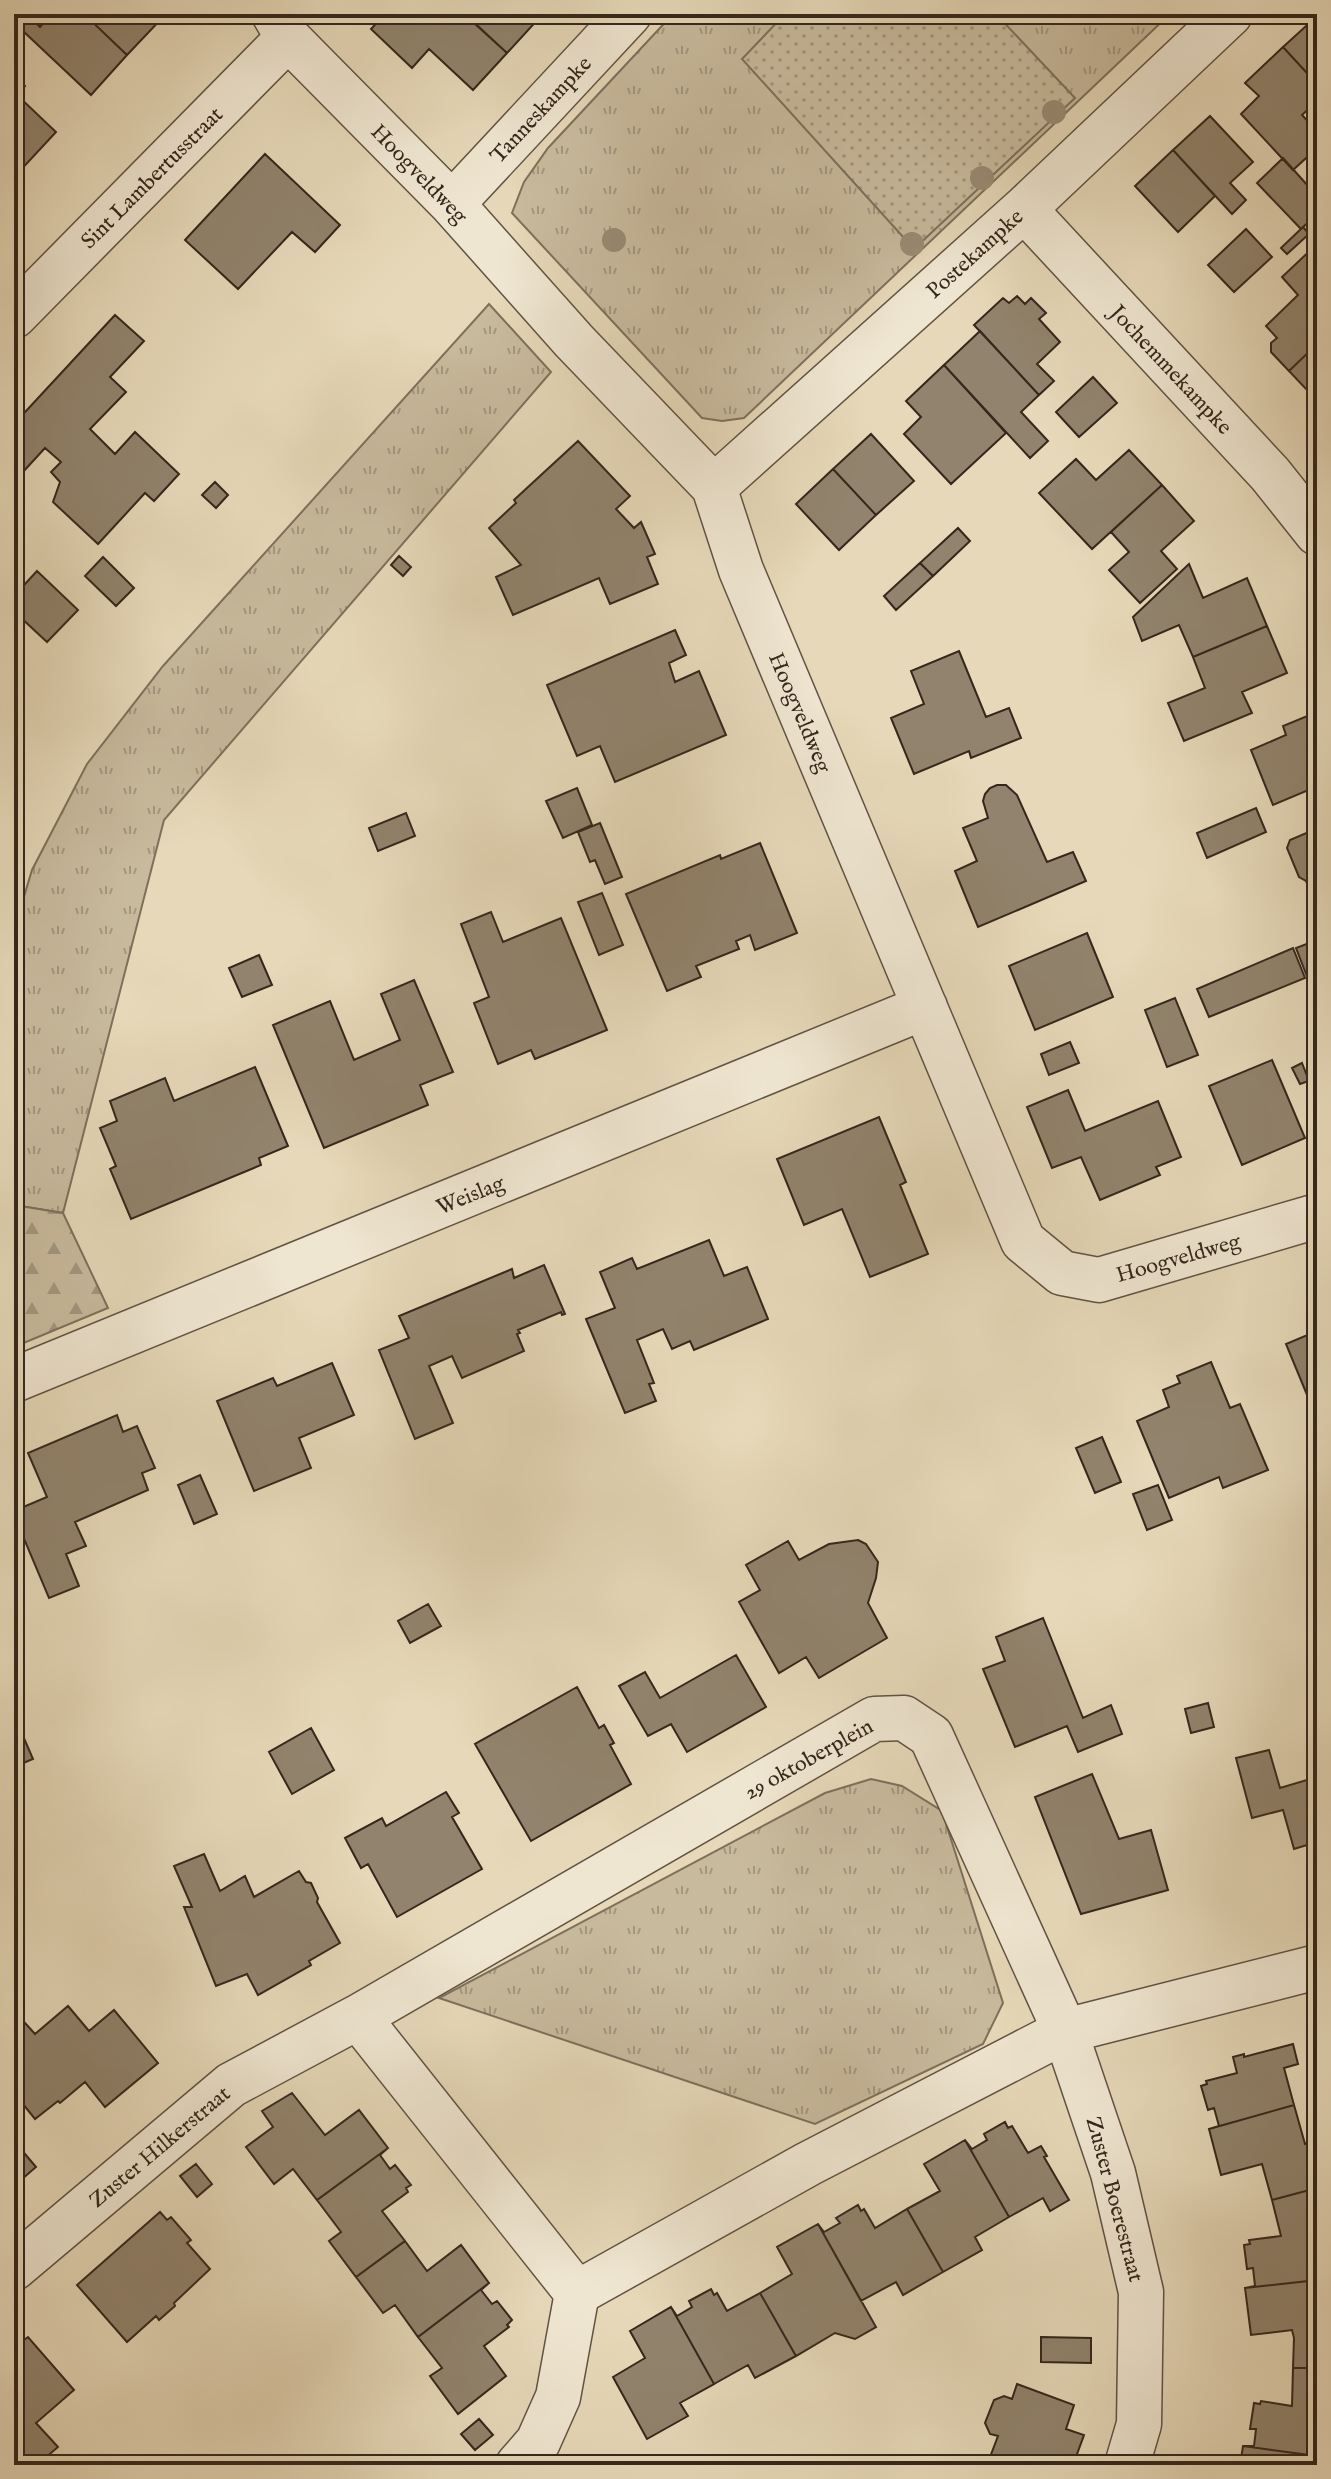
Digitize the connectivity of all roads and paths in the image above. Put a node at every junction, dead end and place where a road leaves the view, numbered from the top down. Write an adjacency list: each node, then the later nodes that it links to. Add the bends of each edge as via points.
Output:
1 (629, 14): 4 (street, Tanneskampke)
2 (1230, 14): 5 (street, Postekampke)
3 (281, 26): 4 (street, Hoogveldweg); 6 (street, Sint Lambertusstraat)
4 (452, 204): 7 (street, Hoogveldweg)
5 (1024, 209): 7 (street, Postekampke); 8 (street, Jochemmekampke, via 1270,474)
6 (14, 316)
7 (714, 487): 9 (street, Hoogveldweg, via 741,570)
8 (1317, 533)
9 (925, 1007): 10 (street, Hoogveldweg, via 1023,1241 1062,1273 1099,1280); 11 (street, Weislag)
10 (1317, 1216)
11 (14, 1380)
12 (1317, 1967): 14 (street)
13 (358, 2017): 14 (street, 29 oktoberplein, via 874,1719 904,1718 931,1736); 15 (street, Zuster Hilkerstraat, via 231,2085); 16 (street)
14 (1065, 2031): 16 (street, via 808,2164); 18 (street, Zuster Boerestraat, via 1113,2173 1141,2292 1139,2424)
15 (14, 2268)
16 (577, 2293): 17 (street, via 558,2397 538,2442)
17 (518, 2465)
18 (1127, 2465)

